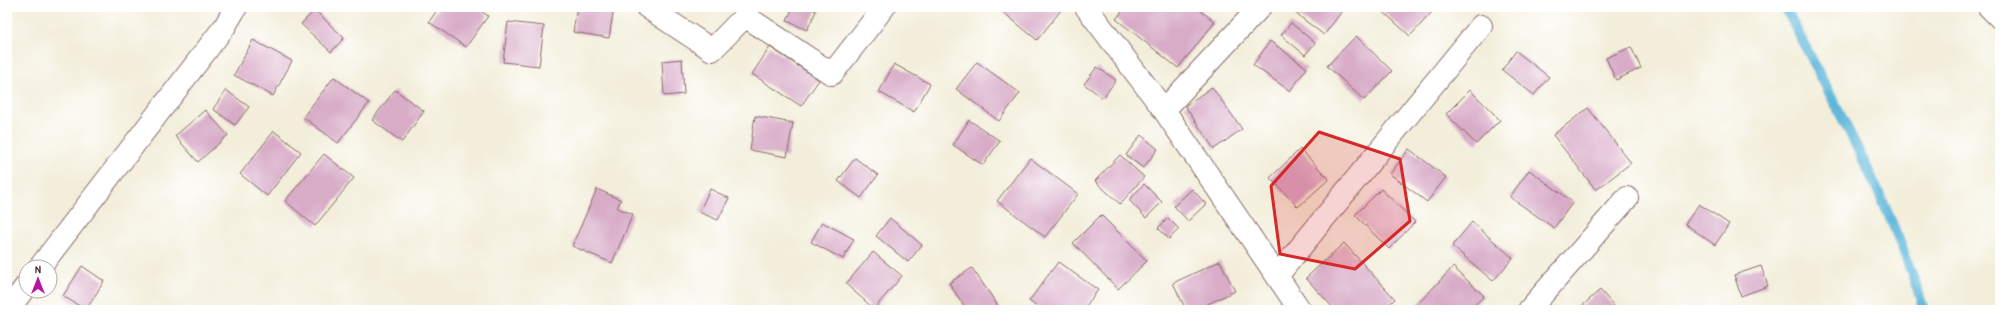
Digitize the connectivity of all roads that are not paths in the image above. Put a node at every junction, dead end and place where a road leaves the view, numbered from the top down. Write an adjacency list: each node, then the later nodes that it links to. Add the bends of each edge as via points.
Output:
1 (236, 7): 11 (street, via 225,26)
2 (647, 7): 3 (street, via 712,50 745,16 832,74)
3 (884, 7)
4 (1086, 7): 9 (street)
5 (1260, 7): 9 (street)
6 (1989, 7): 7 (street)
7 (2000, 18)
8 (1481, 26): 12 (street)
9 (1164, 110): 12 (street)
10 (1627, 198): 16 (street)
11 (46, 259)
12 (1277, 276): 15 (street)
13 (18, 297): 14 (street)
14 (8, 310)
15 (1300, 310)
16 (1529, 310)

